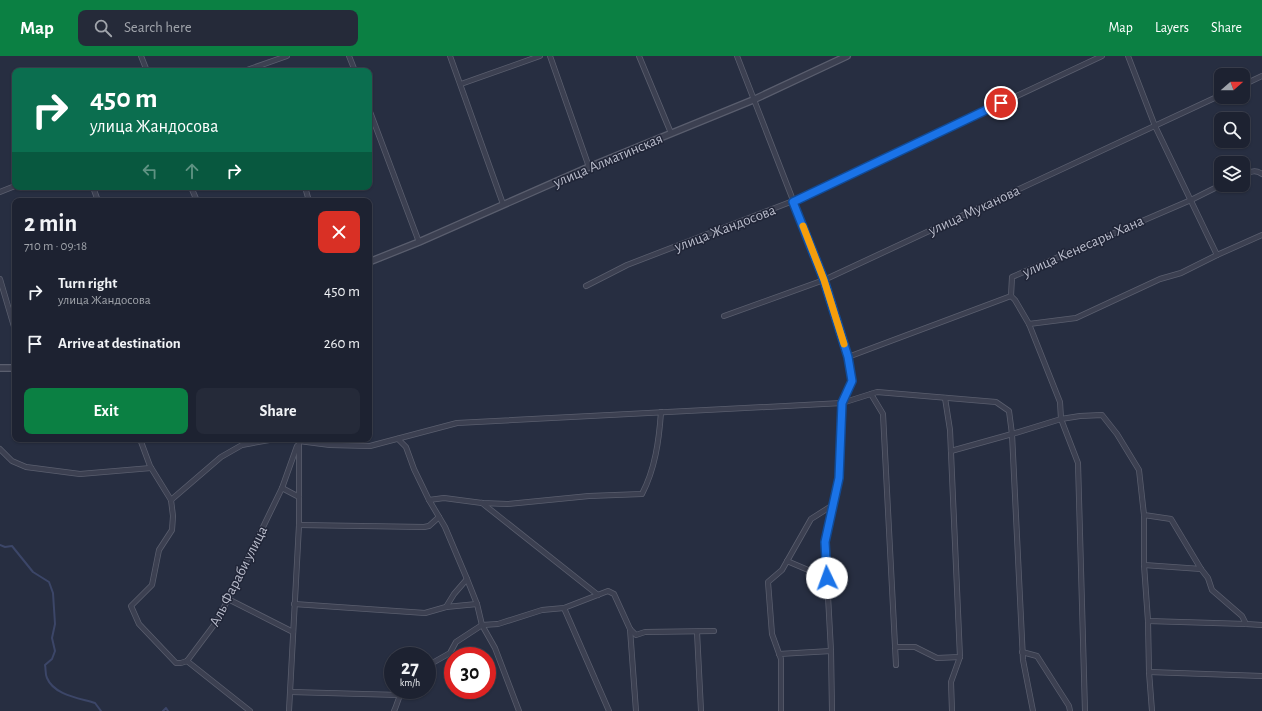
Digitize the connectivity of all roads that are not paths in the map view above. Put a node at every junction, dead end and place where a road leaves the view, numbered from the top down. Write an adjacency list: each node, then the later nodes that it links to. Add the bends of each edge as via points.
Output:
1 (141, 56): 13 (street)
2 (287, 56): 12 (street)
3 (350, 56): 16 (street)
4 (450, 56): 19 (street)
5 (540, 56): 19 (street)
6 (550, 56): 25 (street)
7 (639, 56): 24 (street)
8 (737, 56): 21 (street)
9 (847, 56): 21 (street, улица Алматинская)
10 (1102, 56): 32 (street, улица Жандосова)
11 (1128, 56): 23 (street)
12 (262, 65): 14 (street); 15 (street)
13 (146, 68)
14 (253, 68)
15 (263, 68)
16 (354, 68)
17 (1262, 76): 18 (street)
18 (1250, 82)
19 (461, 84): 33 (street)
20 (1214, 98): 23 (street, улица Муканова)
21 (754, 100): 24 (street, улица Алматинская); 32 (street)
22 (372, 117): 35 (street)
23 (1155, 126): 31 (street); 39 (street, улица Муканова)
24 (671, 134): 25 (street, улица Алматинская)
25 (589, 167): 33 (street, улица Алматинская)
26 (1250, 172): 27 (street, via 1258,171)
27 (1262, 174)
28 (12, 187): 30 (street)
29 (1214, 188): 31 (street, улица Кенесары Хана)
30 (0, 192)
31 (1191, 200): 36 (street); 41 (street, улица Кенесары Хана, via 1012,277)
32 (793, 202): 39 (street); 40 (street, улица Жандосова, via 627,265)
33 (504, 204): 35 (street, улица Алматинская)
34 (1262, 235): 36 (street)
35 (418, 242): 37 (street, улица Алматинская)
36 (1217, 255): 44 (street, via 1076,318)
37 (372, 261)
38 (0, 279): 43 (street)
39 (824, 280): 42 (street, улица Муканова); 45 (street)
40 (586, 286)
41 (1011, 296): 44 (street); 45 (street, улица Кенесары Хана)
42 (724, 316)
43 (12, 320)
44 (1029, 324): 52 (street, via 1060,402)
45 (848, 357): 50 (street, via 852,381)
46 (0, 368): 47 (street)
47 (12, 368)
48 (871, 394): 49 (street, via 877,392); 50 (street); 91 (street, via 883,414)
49 (945, 398): 53 (street, via 996,402 1009,412); 61 (street)
50 (842, 403): 51 (street); 68 (street, via 839,478)
51 (661, 412): 54 (street, via 457,423); 67 (street, via 654,463 642,494 507,504)
52 (1061, 419): 53 (street); 69 (street, via 1102,416 1117,434 1139,470); 116 (street, via 1078,463)
53 (1012, 434): 61 (street); 93 (street)
54 (398, 439): 59 (street, via 370,446); 66 (street, via 406,447)
55 (141, 442): 62 (street)
56 (258, 442): 65 (street, via 242,445 221,457)
57 (296, 442): 63 (street, Аль Фараби улица)
58 (297, 442): 64 (street)
59 (310, 442)
60 (0, 449): 62 (street, via 12,461 26,467 80,474)
61 (951, 451): 95 (street)
62 (151, 468): 65 (street)
63 (282, 488): 64 (street); 78 (street, Аль Фараби улица)
64 (299, 497): 71 (street)
65 (171, 500): 96 (street, via 172,530 159,550 152,585 131,606 138,624 176,663)
66 (429, 500): 67 (street, via 444,498); 70 (street)
67 (482, 503): 77 (street)
68 (833, 506): 72 (street, via 811,519); 75 (street, via 825,542)
69 (1144, 515): 73 (street); 74 (street, via 1171,519)
70 (439, 517): 71 (street, via 429,526 420,527); 76 (street)
71 (298, 525): 79 (street)
72 (787, 561): 75 (street); 94 (street, via 782,570 768,582 772,634)
73 (1144, 565): 74 (street); 83 (street)
74 (1201, 569): 84 (street, via 1208,578 1212,590 1242,616)
75 (827, 578): 92 (street)
76 (467, 579): 80 (street); 81 (street)
77 (598, 595): 82 (street); 87 (street, via 608,591 614,594)
78 (228, 599): 88 (street); 96 (street, Аль Фараби улица, via 218,620)
79 (294, 604): 81 (street, via 425,613); 88 (street)
80 (477, 604): 81 (street); 86 (street)
81 (446, 607)
82 (564, 608): 86 (street, via 542,610 498,624); 108 (street)
83 (1148, 622): 84 (street); 99 (street)
84 (1246, 624): 85 (street)
85 (1262, 624)
86 (482, 625): 97 (street, via 456,642 450,653); 107 (street, via 495,648)
87 (630, 629): 89 (street, via 636,635 645,632); 109 (street)
88 (293, 632): 101 (street)
89 (697, 632): 90 (street); 110 (street)
90 (714, 632)
91 (895, 647): 95 (street, via 915,647 937,658); 98 (street)
92 (831, 651): 94 (street); 112 (street)
93 (1022, 652): 114 (street); 115 (street, via 1037,656)
94 (779, 654): 111 (street)
95 (960, 657): 113 (street, via 951,682)
96 (187, 661): 104 (street)
97 (436, 661)
98 (896, 666)
99 (1149, 672): 100 (street); 117 (street)
100 (1262, 676)
101 (291, 692): 102 (street); 105 (street)
102 (384, 695)
103 (399, 699): 106 (street)
104 (250, 711)
105 (289, 711)
106 (394, 711)
107 (519, 711)
108 (609, 711)
109 (636, 711)
110 (701, 711)
111 (781, 711)
112 (832, 711)
113 (952, 711)
114 (1033, 711)
115 (1070, 711)
116 (1085, 711)
117 (1152, 711)

